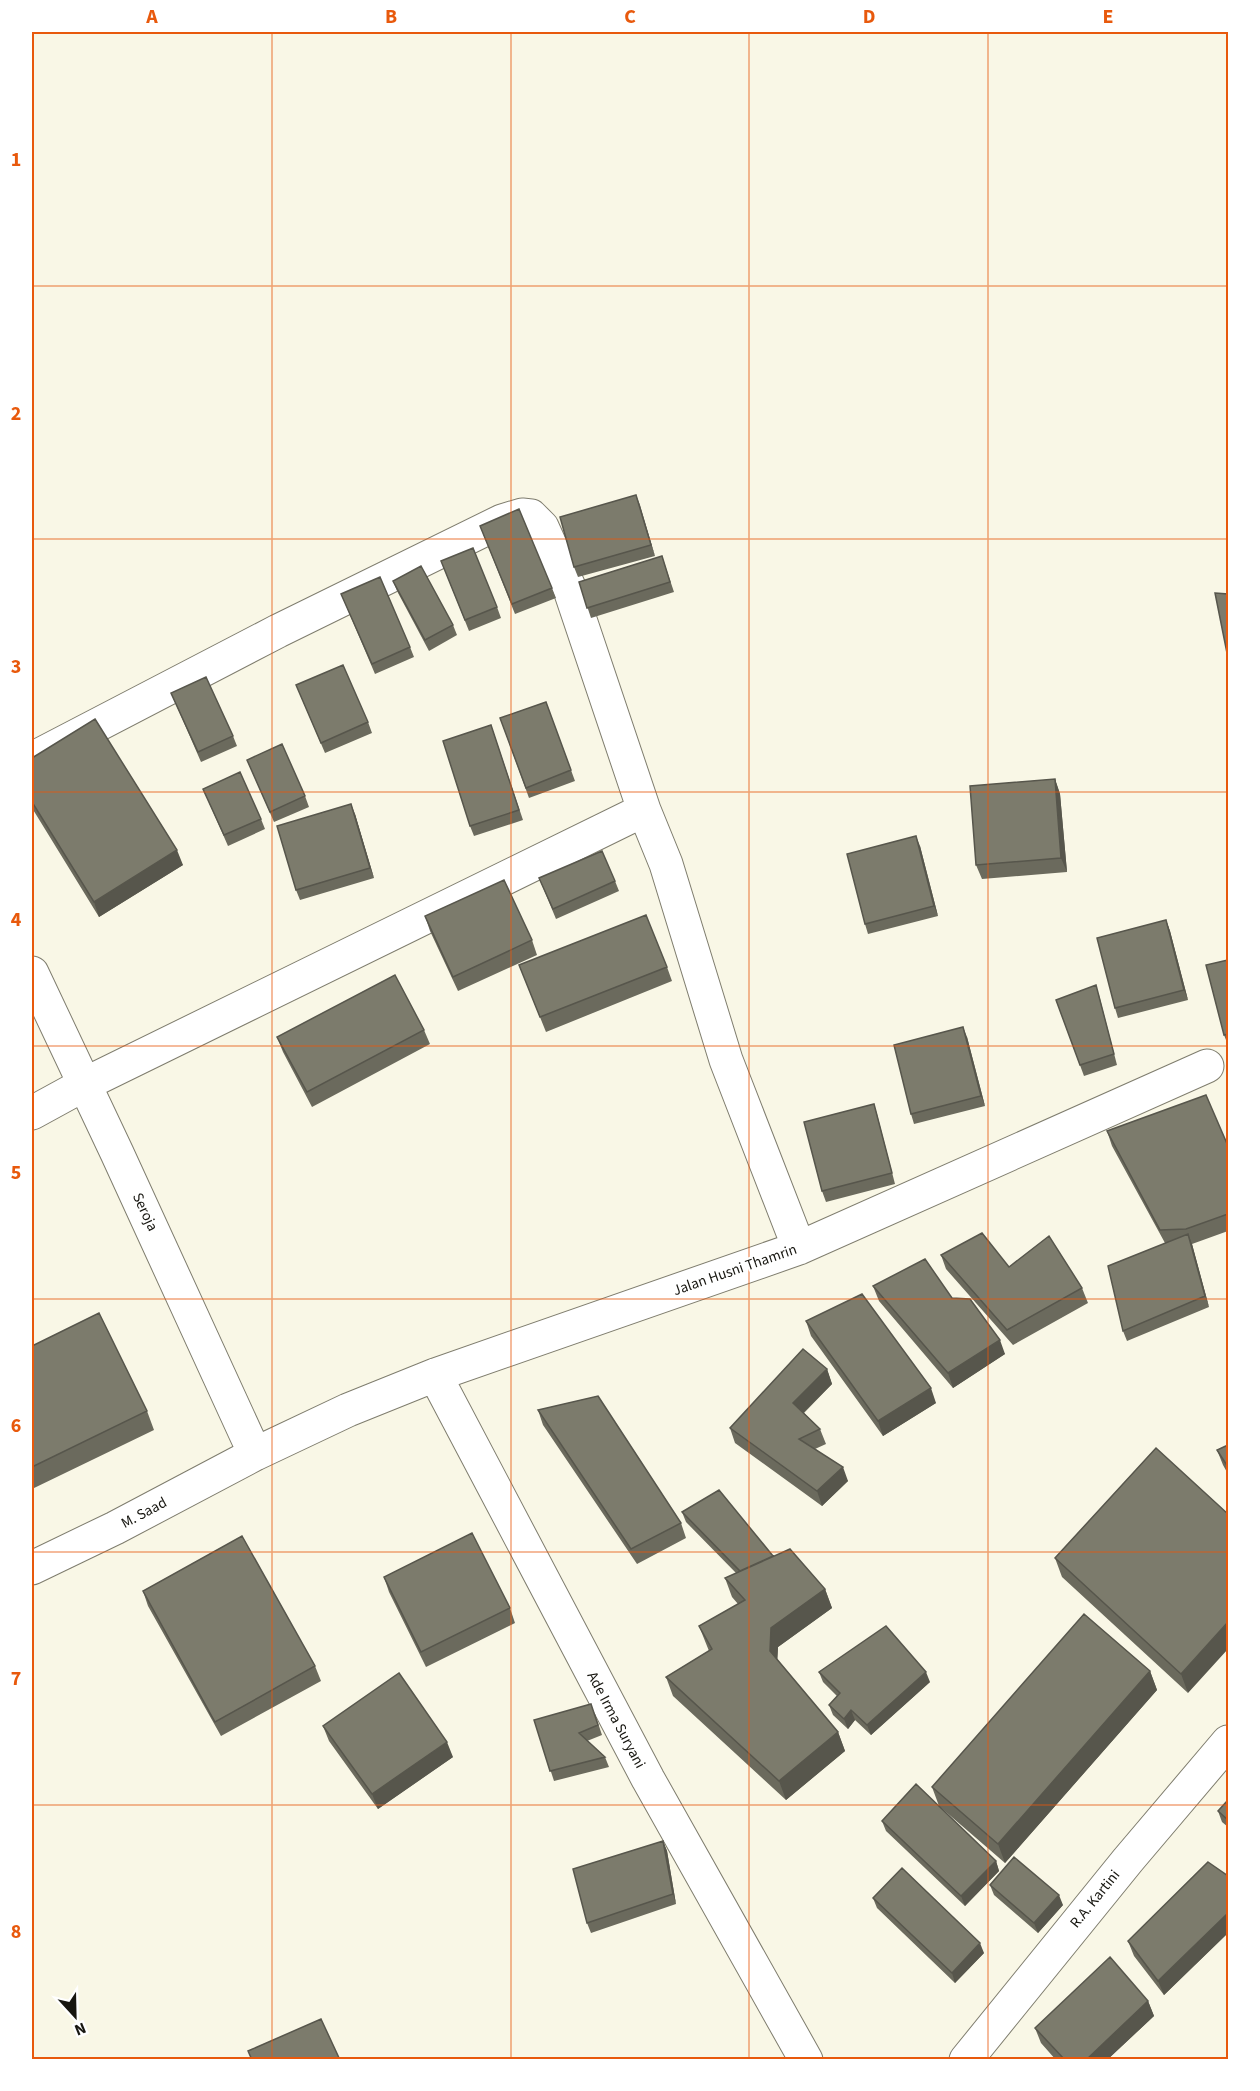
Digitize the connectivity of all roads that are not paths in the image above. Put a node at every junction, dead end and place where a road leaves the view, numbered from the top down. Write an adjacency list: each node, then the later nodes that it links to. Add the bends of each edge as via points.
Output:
1 (32, 759): 2 (street, via 278,631 491,526 522,515 531,516 542,527 569,587)
2 (644, 810): 5 (street); 7 (street, via 666,864 726,1060)
3 (32, 973): 5 (street, Seroja)
4 (1207, 1066): 7 (street, Jalan Husni Thamrin)
5 (85, 1084): 6 (street); 9 (street, Seroja)
6 (32, 1113)
7 (799, 1248): 8 (street, Jalan Husni Thamrin)
8 (435, 1375): 9 (street, Jalan Husni Thamrin); 12 (street, Ade Irma Suryani, via 648,1779)
9 (255, 1454): 10 (street, M. Saad)
10 (32, 1568)
11 (1228, 1742): 13 (street, R.A. Kartini)
12 (806, 2060)
13 (966, 2060)

